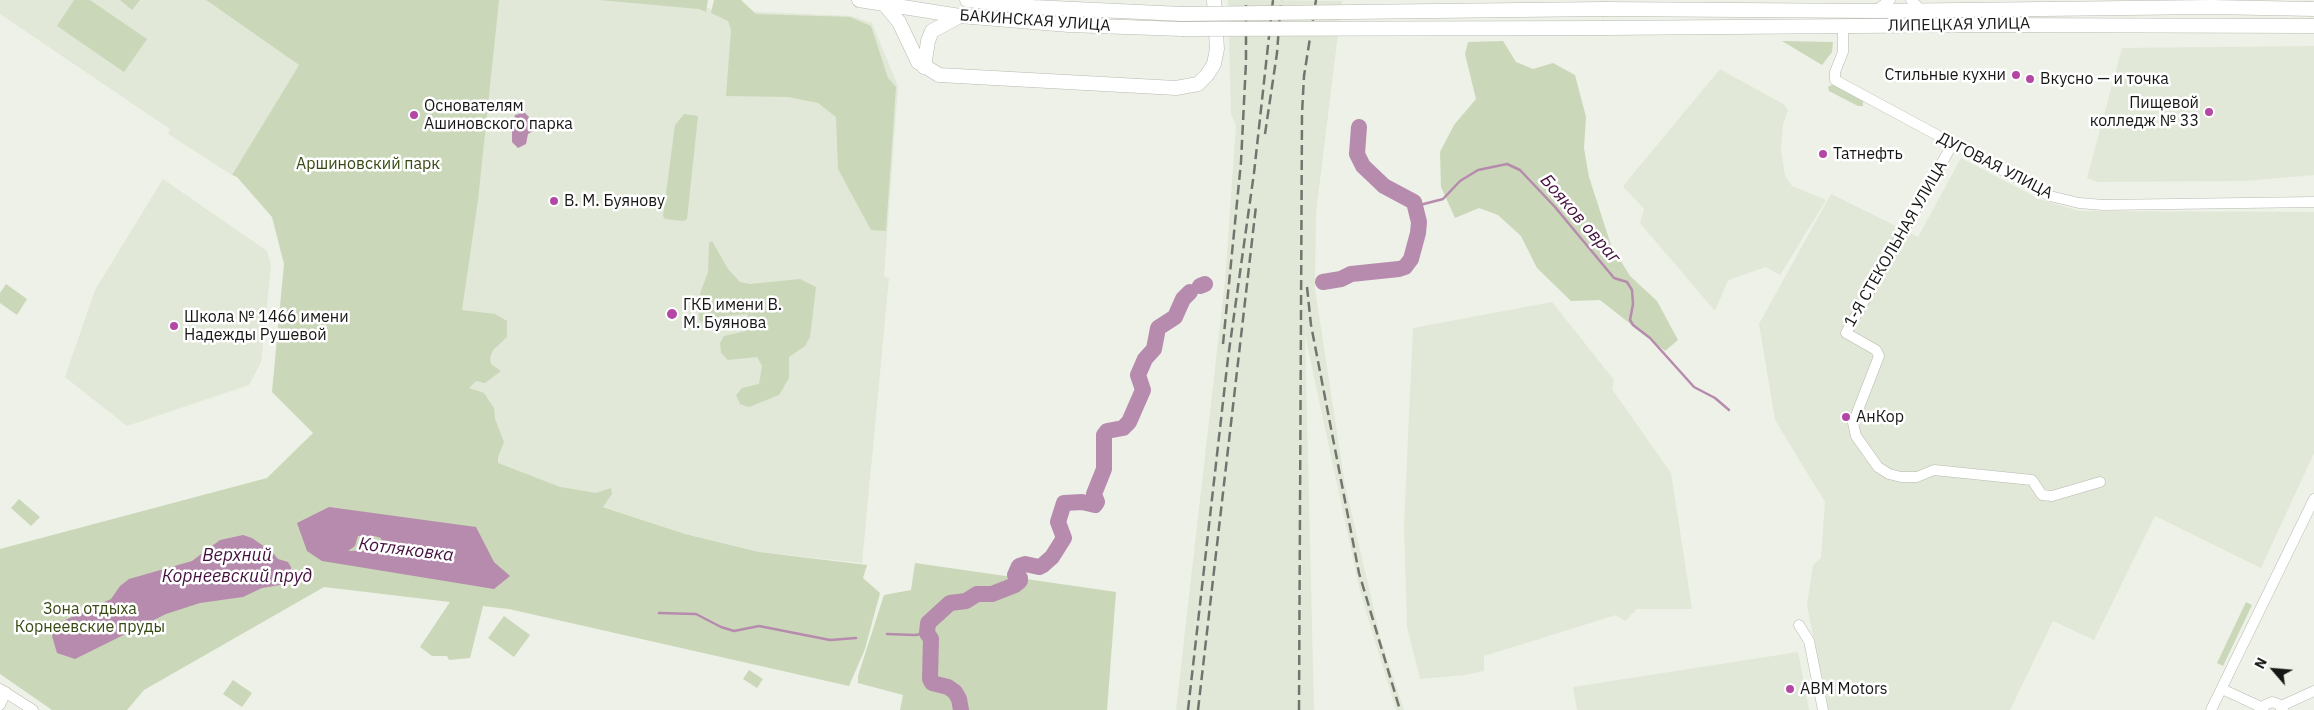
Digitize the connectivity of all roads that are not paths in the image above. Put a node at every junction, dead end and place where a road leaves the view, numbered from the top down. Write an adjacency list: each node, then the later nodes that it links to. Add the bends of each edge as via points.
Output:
1 (859, 0): 6 (main road, БАКИНСКАЯ УЛИЦА)
2 (967, 0): 7 (main road, БАКИНСКАЯ УЛИЦА, bridge, via 1033,7 1182,14)
3 (1214, 0): 15 (main road, via 1217,49 1214,64 1198,84 1188,87 946,76)
4 (1890, 0): 9 (street)
5 (1911, 0): 10 (street)
6 (885, 4): 11 (main road, БАКИНСКАЯ УЛИЦА); 15 (main road)
7 (1604, 9): 9 (main road, ЛИПЕЦКАЯ УЛИЦА)
8 (2314, 9): 10 (main road, ЛИПЕЦКАЯ УЛИЦА, via 2211,7)
9 (1875, 11): 10 (main road, ЛИПЕЦКАЯ УЛИЦА)
10 (1922, 11)
11 (960, 16): 14 (main road, БАКИНСКАЯ УЛИЦА, bridge, via 1069,25 1182,29); 15 (main road, via 932,30)
12 (2314, 26): 13 (main road, ЛИПЕЦКАЯ УЛИЦА, via 1982,24)
13 (1842, 27): 14 (main road, ЛИПЕЦКАЯ УЛИЦА); 16 (street, ДУГОВАЯ УЛИЦА, via 1843,52 1835,80)
14 (1604, 28)
15 (924, 67)
16 (1952, 145): 17 (street, ДУГОВАЯ УЛИЦА, via 2050,196 2079,203); 18 (street, 1-Я СТЕКОЛЬНАЯ УЛИЦА, via 1846,333 1876,350 1879,356 1854,423 1856,436 1878,467 1900,477 1917,477 1934,470 2032,480 2042,495 2052,496)
17 (2314, 202)
18 (2100, 482)
19 (2314, 499): 21 (street)
20 (1799, 625): 28 (street, via 1809,641)
21 (2222, 689): 26 (street); 29 (street)
22 (3, 691): 24 (street); 27 (street)
23 (2314, 691): 25 (street)
24 (0, 705)
25 (2282, 708): 26 (street, via 2272,702)
26 (2263, 709)
27 (32, 710)
28 (1823, 710)
29 (2211, 710)

